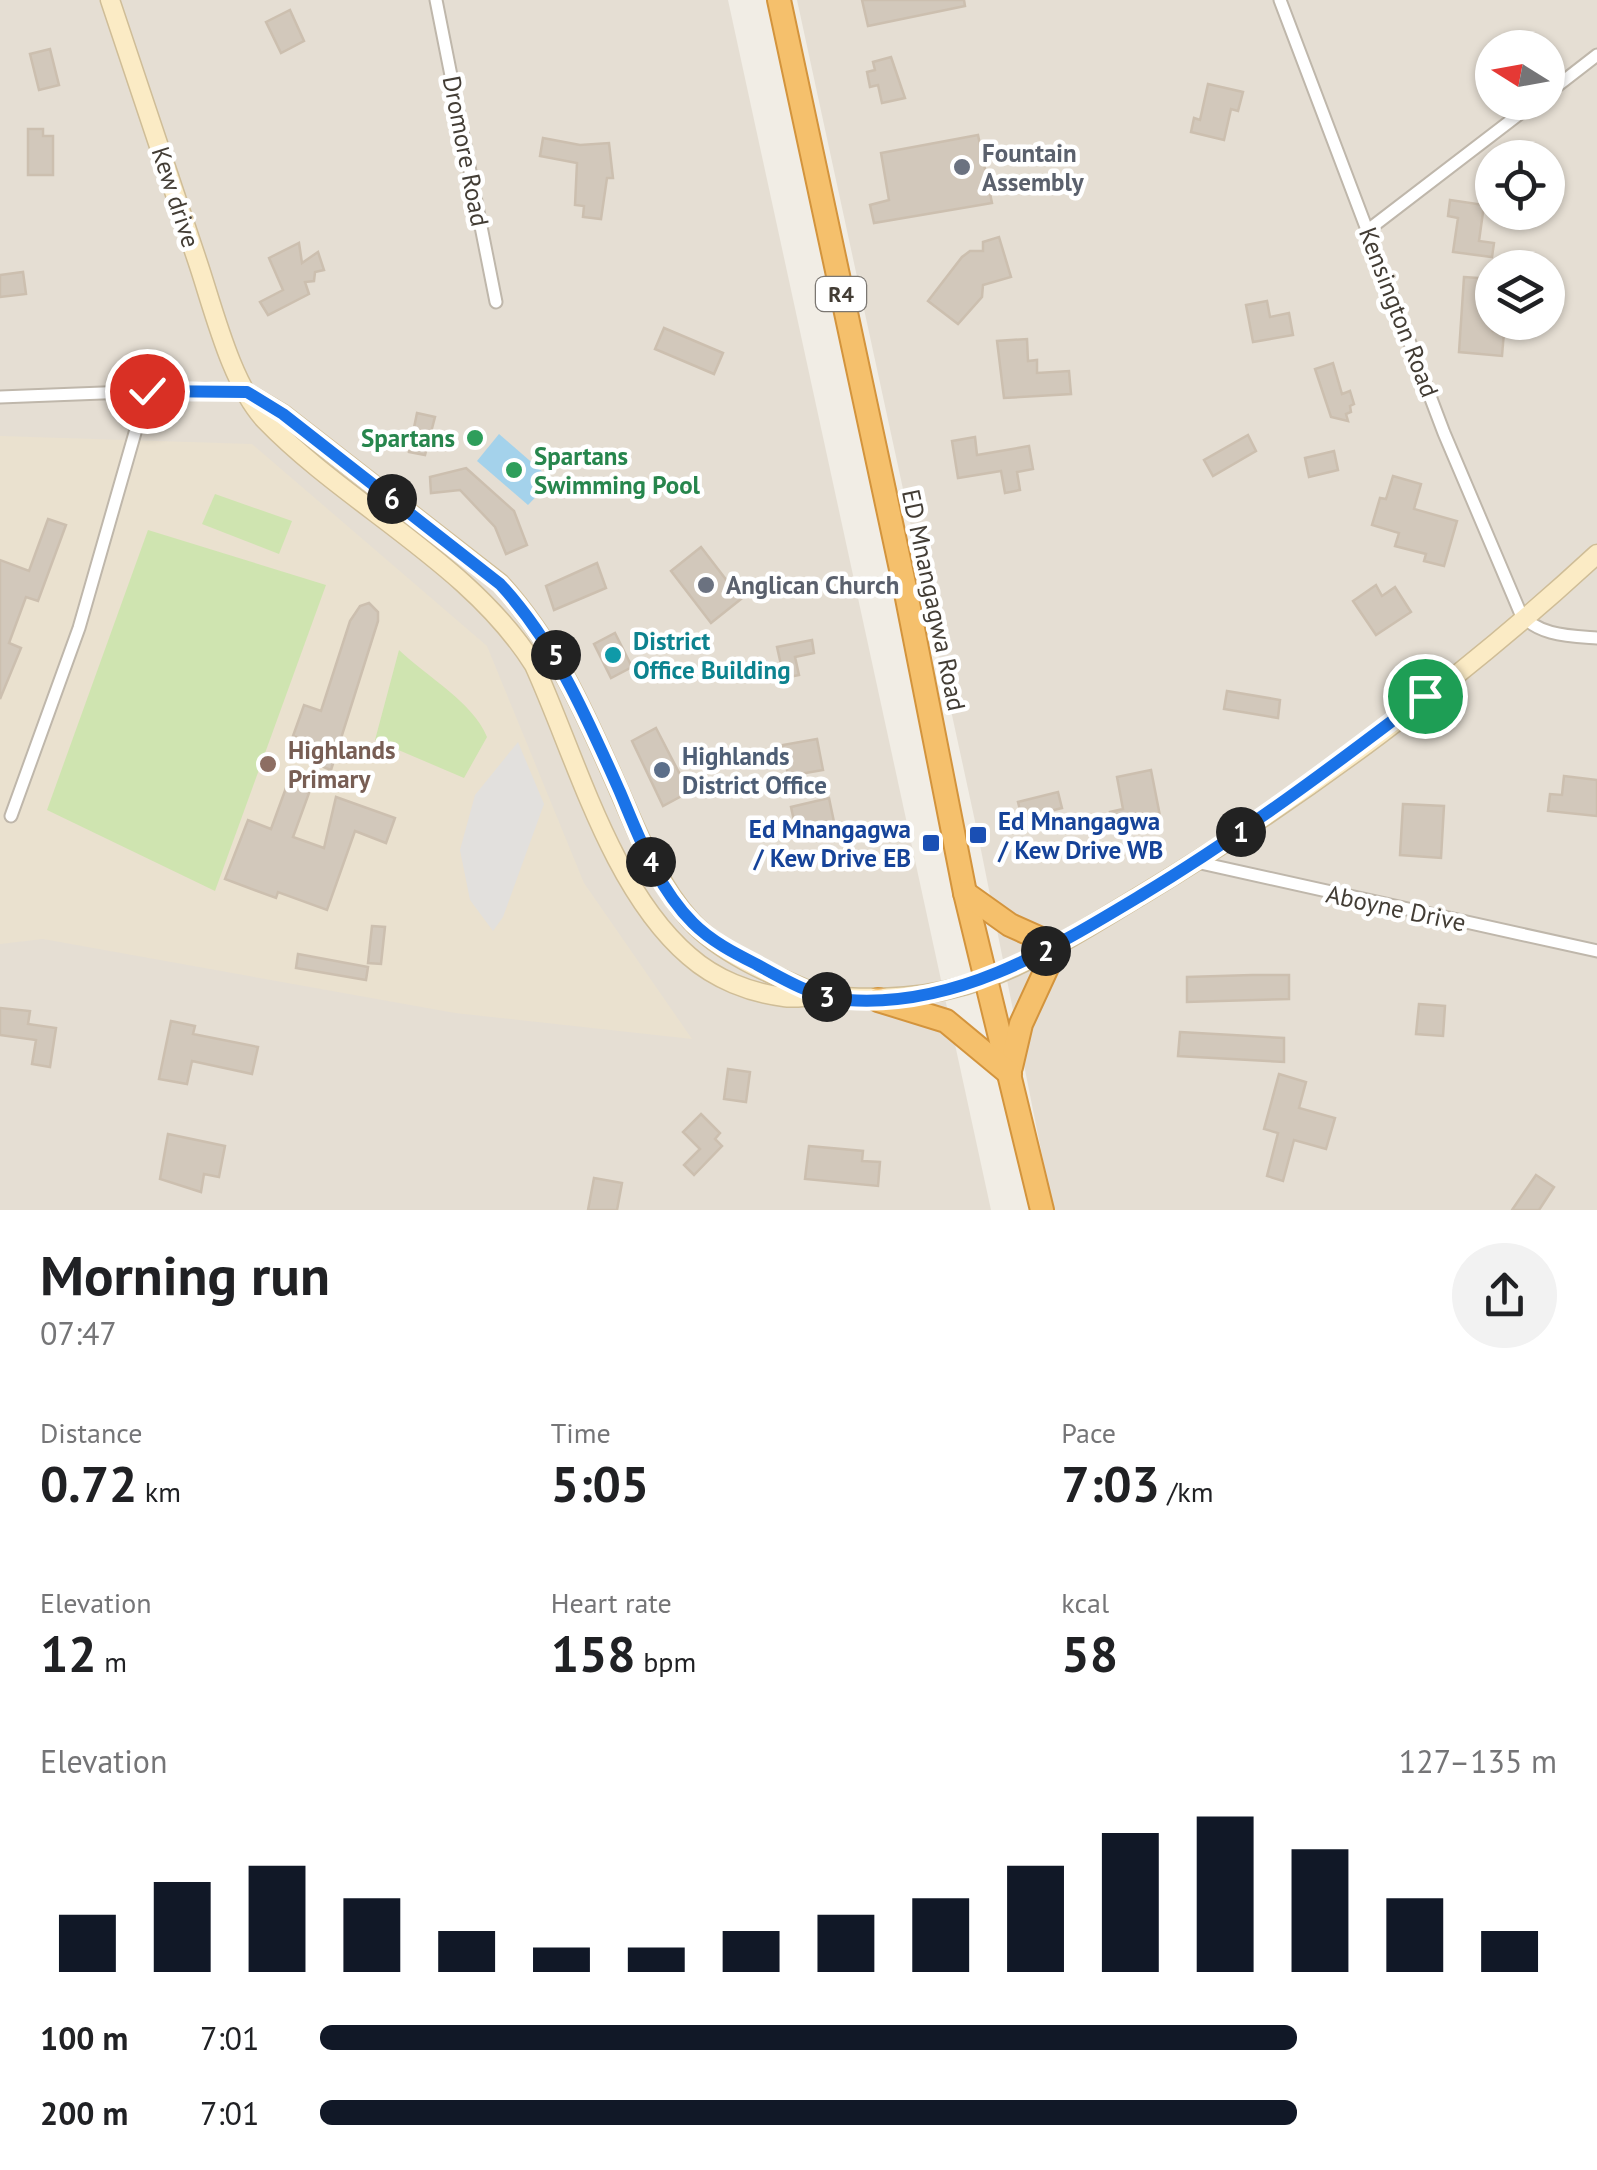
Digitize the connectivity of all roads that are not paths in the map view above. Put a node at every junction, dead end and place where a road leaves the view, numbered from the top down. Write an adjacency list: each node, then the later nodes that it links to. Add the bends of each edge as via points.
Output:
1 (110, 0): 11 (street, Kew drive)
2 (436, 0): 9 (street, Dromore Road)
3 (779, 0): 18 (highway, ED Mnangagwa Road / R4)
4 (1280, 0): 8 (street, Kensington Road)
5 (1597, 55): 6 (street)
6 (1565, 80)
7 (1512, 120): 8 (street)
8 (1368, 230): 14 (street, Kensington Road, via 1488,546)
9 (496, 302)
10 (147, 391): 11 (street); 12 (street); 16 (street, via 80,628)
11 (247, 392): 22 (street, Kew drive, via 500,584 555,653 649,860 693,923 727,950); 22 (street, Kew drive, via 265,420 308,460 517,638 621,864 660,926 690,957 744,989)
12 (0, 397)
13 (1597, 554): 14 (street, Kew drive)
14 (1526, 620): 15 (street); 17 (street, Kew drive)
15 (1597, 638)
16 (12, 816)
17 (1196, 862): 19 (street, Kew drive); 20 (street, Aboyne Drive)
18 (965, 893): 19 (highway, via 1010,925); 21 (highway, ED Mnangagwa Road / R4)
19 (1057, 946): 21 (street, Kew drive); 24 (highway, via 1021,1024)
20 (1597, 951)
21 (987, 978): 23 (street, Kew drive); 24 (highway, ED Mnangagwa Road / R4)
22 (821, 996): 23 (street, Kew drive)
23 (878, 1000): 24 (highway, via 946,1021)
24 (1010, 1074): 25 (highway, ED Mnangagwa Road / R4)
25 (1042, 1210)

